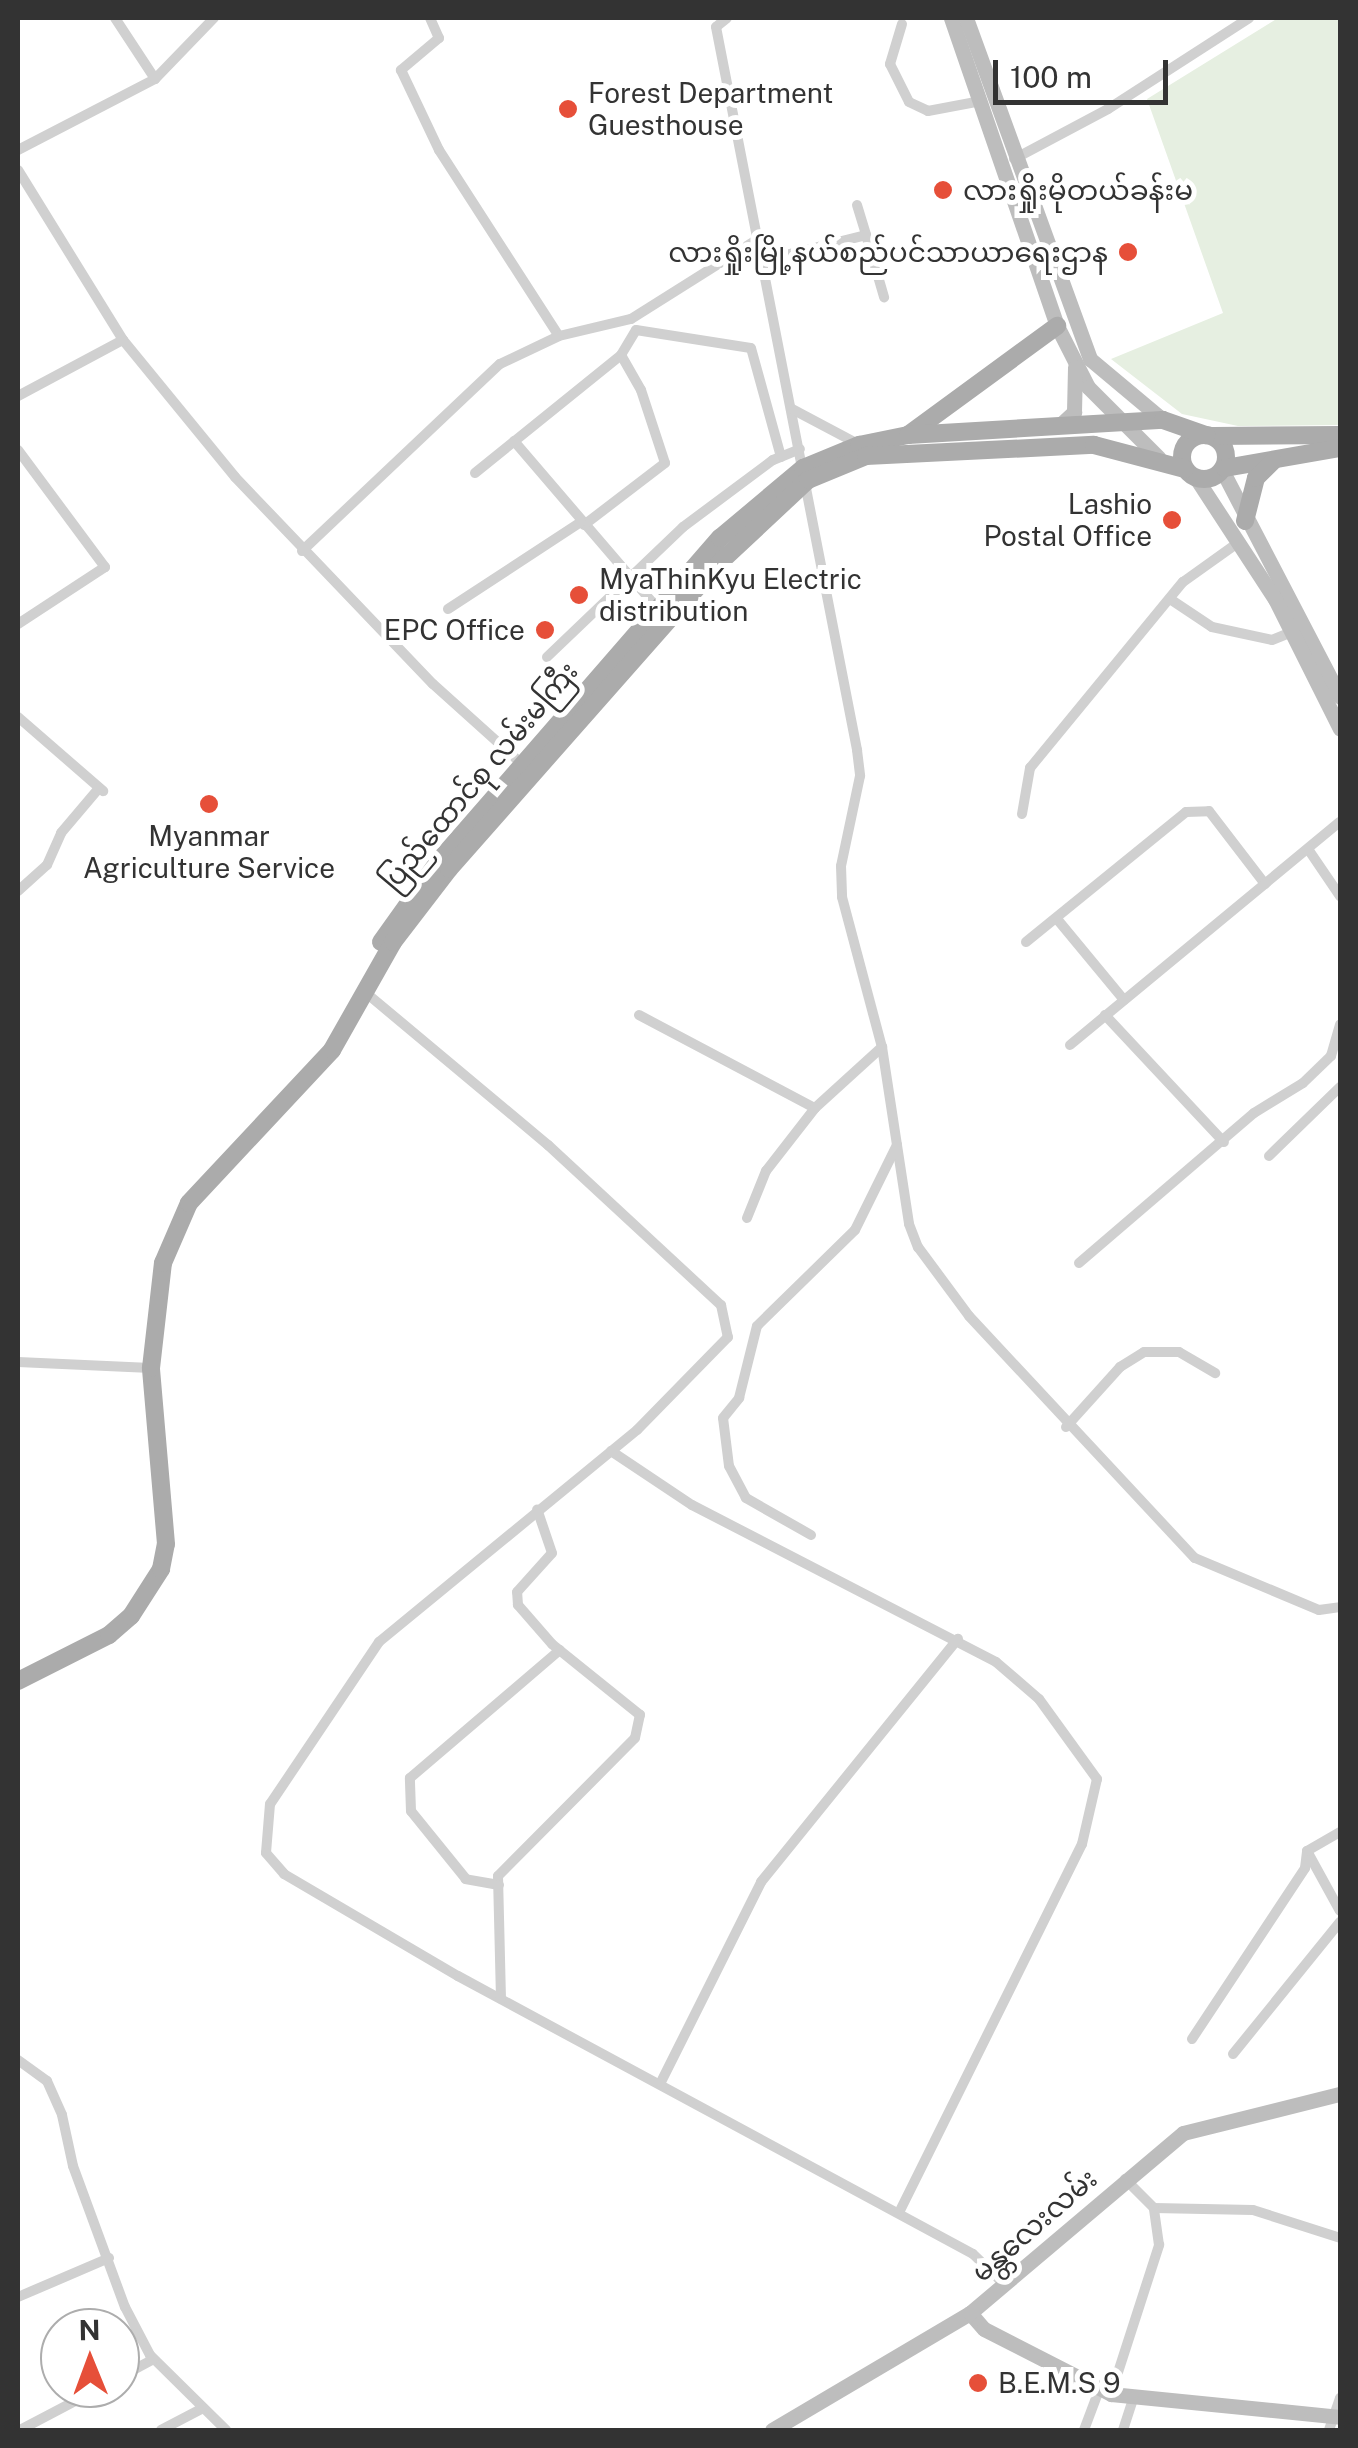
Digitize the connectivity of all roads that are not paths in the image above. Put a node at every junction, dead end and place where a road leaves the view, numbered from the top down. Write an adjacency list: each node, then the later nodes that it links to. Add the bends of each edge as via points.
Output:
1 (115, 18): 10 (street)
2 (214, 18): 10 (street)
3 (430, 18): 21 (street, via 439,38 401,70 439,150)
4 (728, 18): 8 (street)
5 (951, 18): 11 (main road)
6 (966, 18): 13 (main road)
7 (1249, 18): 13 (street, via 1108,109)
8 (712, 22): 17 (street)
9 (902, 24): 11 (street, via 890,64 909,102 928,111)
10 (154, 79): 12 (street)
11 (981, 102): 13 (main road)
12 (18, 150)
13 (1008, 161): 20 (main road); 27 (main road, via 1090,360)
14 (18, 170): 22 (street)
15 (857, 205): 16 (street)
16 (866, 235): 18 (street); 19 (street)
17 (758, 239): 18 (street); 21 (street, via 632,319 608,330)
18 (762, 261): 26 (street)
19 (884, 297)
20 (1057, 326): 24 (main road); 30 (main road)
21 (559, 336): 47 (street, via 500,364)
22 (123, 340): 25 (street); 47 (street)
23 (621, 355): 33 (street); 37 (street, via 636,330 751,348); 45 (street, via 666,463)
24 (1074, 363): 28 (main road); 29 (main road, via 1074,412)
25 (18, 396)
26 (792, 409): 34 (street); 40 (street)
27 (1163, 420): 28 (main road, ပြည်ထောင်စု လမ်းမကြီး); 32 (main road, ပြည်ထောင်စု လမ်းမကြီး)
28 (1120, 425): 29 (main road, ပြည်ထောင်စု လမ်းမကြီး); 38 (main road)
29 (1059, 426): 30 (main road, ပြည်ထောင်စု လမ်းမကြီး)
30 (908, 435): 34 (main road, ပြည်ထောင်စု လမ်းမကြီး)
31 (1340, 435): 32 (main road, ပြည်ထောင်စု လမ်းမကြီး)
32 (1210, 436): 41 (main road, via 1224,448); 43 (main road, via 1183,447)
33 (514, 441): 42 (street); 45 (street)
34 (858, 445): 40 (main road, ပြည်ထောင်စု လမ်းမကြီး)
35 (1340, 448): 39 (main road)
36 (18, 450): 52 (street, via 104,568)
37 (781, 457): 40 (street); 48 (street, via 683,528)
38 (1159, 458): 40 (main road, via 1094,445 902,451); 43 (main road)
39 (1274, 461): 41 (main road); 44 (main road, via 1256,478)
40 (804, 466): 51 (main road, ပြည်ထောင်စု လမ်းမကြီး, via 720,538); 67 (main road, via 449,869); 73 (street, via 860,776 841,866 842,897)
41 (1223, 469): 43 (main road); 44 (main road)
42 (475, 473)
43 (1190, 473): 46 (main road)
44 (1245, 522): 55 (main road)
45 (582, 524): 48 (street); 50 (street)
46 (1238, 542): 49 (street, via 1191,573); 53 (main road)
47 (302, 550): 58 (street)
48 (630, 578): 51 (street); 54 (street)
49 (1170, 599): 53 (street, via 1212,627 1272,640); 59 (street, via 1030,768)
50 (448, 609)
51 (658, 609): 58 (main road, ပြည်ထောင်စု လမ်းမကြီး)
52 (18, 624)
53 (1292, 632): 57 (main road)
54 (546, 658)
55 (1340, 697)
56 (18, 717): 63 (street, via 101,790 61,832 48,865)
57 (1340, 729)
58 (524, 764): 78 (main road, ပြည်ထောင်စု လမ်းမကြီး, via 406,900 320,1046)
59 (1022, 814)
60 (1340, 822): 61 (street)
61 (1308, 849): 62 (street); 64 (street)
62 (1266, 884): 65 (street, via 1209,811 1186,812); 68 (street)
63 (18, 891)
64 (1340, 896)
65 (1056, 919): 66 (street); 68 (street)
66 (1026, 942)
67 (365, 992): 78 (main road, via 332,1050); 86 (street, via 548,1146 721,1305 728,1337)
68 (1124, 1000): 70 (street)
69 (638, 1015): 75 (street)
70 (1105, 1015): 72 (street); 77 (street)
71 (1340, 1024): 77 (street, via 1330,1056)
72 (1070, 1045)
73 (882, 1047): 75 (street); 76 (street)
74 (1340, 1086): 79 (street)
75 (816, 1108): 80 (street, via 766,1171)
76 (899, 1139): 85 (street, via 918,1247); 88 (street, via 855,1230 757,1326 739,1398 723,1418 729,1466 746,1498)
77 (1224, 1142): 81 (street)
78 (243, 1147): 83 (main road, via 190,1203 163,1263)
79 (1269, 1156)
80 (747, 1218)
81 (1079, 1263)
82 (18, 1362): 83 (street)
83 (151, 1368): 92 (main road, via 166,1544 153,1588 109,1635)
84 (1216, 1373): 85 (street, via 1179,1352 1144,1352 1120,1366)
85 (1066, 1427): 89 (street, via 1195,1558 1319,1610)
86 (611, 1451): 87 (street); 90 (street, via 692,1505)
87 (537, 1509): 91 (street, via 552,1554 517,1592 518,1605); 98 (street, via 379,1642 270,1804 263,1840 284,1874)
88 (811, 1535)
89 (1340, 1607)
90 (958, 1639): 102 (street, via 761,1882); 106 (street, via 1039,1700 1098,1780 1082,1844)
91 (560, 1650): 95 (street, via 640,1715 635,1738 508,1861); 95 (street, via 410,1778 411,1810 466,1879)
92 (18, 1681)
93 (1340, 1832): 94 (street)
94 (1308, 1851): 96 (street); 99 (street, via 1306,1868)
95 (498, 1884): 98 (street)
96 (1339, 1904)
97 (1340, 1922): 100 (street)
98 (501, 2000): 102 (street)
99 (1192, 2039)
100 (1234, 2054)
101 (18, 2060): 108 (street, via 47,2081)
102 (661, 2082): 106 (street)
103 (1340, 2094): 104 (main road, မန္တလေးလမ်း, via 1183,2133)
104 (1125, 2180): 105 (street); 109 (main road, မန္တလေးလမ်း)
105 (1154, 2208): 107 (street, via 1253,2210); 114 (street, via 1158,2245)
106 (899, 2212): 109 (street, via 973,2254)
107 (1340, 2238)
108 (109, 2258): 110 (street); 112 (street, via 124,2307)
109 (1005, 2286): 111 (main road, မန္တလေးလမ်း)
110 (18, 2297)
111 (970, 2313): 114 (main road, via 984,2329); 123 (main road, မန္တလေးလမ်း)
112 (154, 2359): 113 (street); 118 (street)
113 (140, 2366)
114 (1105, 2392): 115 (main road); 124 (street)
115 (1134, 2397): 119 (main road); 125 (street)
116 (1340, 2398): 119 (street)
117 (62, 2408): 120 (street)
118 (203, 2408): 121 (street); 122 (street)
119 (1335, 2422)
120 (20, 2430)
121 (160, 2430)
122 (226, 2430)
123 (772, 2430)
124 (1084, 2430)
125 (1122, 2430)

